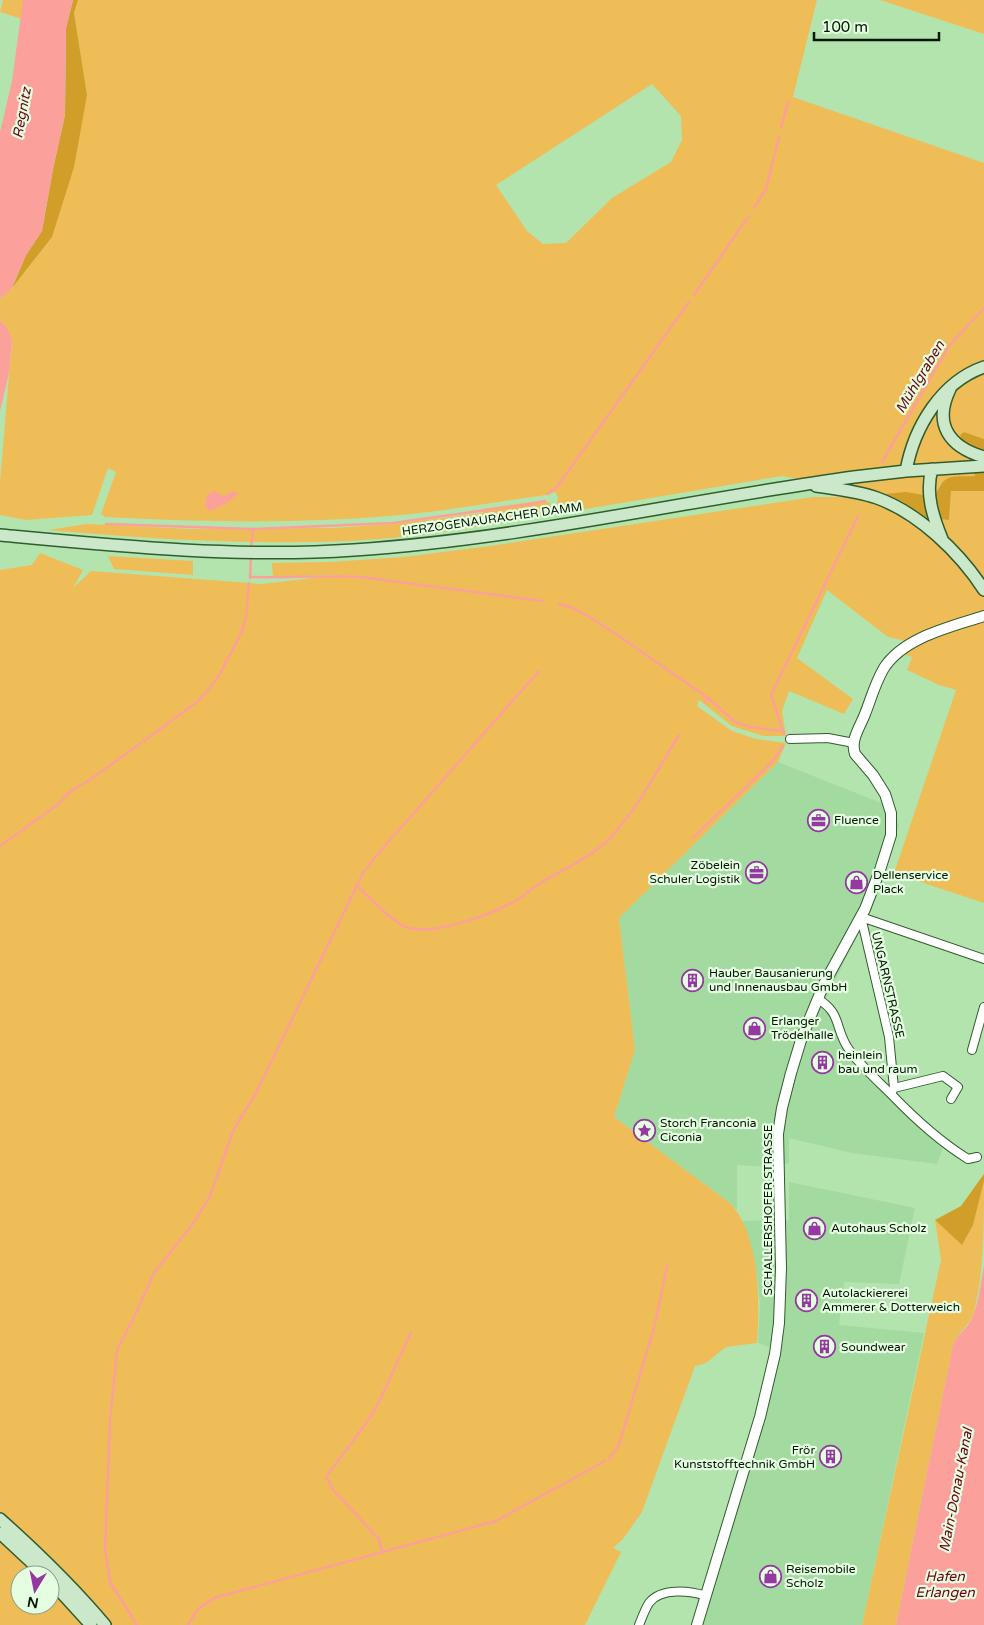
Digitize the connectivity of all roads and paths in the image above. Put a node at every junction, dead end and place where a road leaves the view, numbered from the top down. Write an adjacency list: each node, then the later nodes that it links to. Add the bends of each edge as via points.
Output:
1 (984, 367): 2 (main road)
2 (952, 385): 3 (main road, via 943,412 945,428 963,449); 6 (main road, via 925,420)
3 (984, 457)
4 (984, 466): 5 (main road, HERZOGENAURACHER DAMM)
5 (932, 469): 6 (main road, HERZOGENAURACHER DAMM); 9 (main road, via 930,495)
6 (906, 471): 7 (main road, HERZOGENAURACHER DAMM)
7 (802, 484): 8 (main road, HERZOGENAURACHER DAMM, via 489,535 352,550 191,551); 9 (main road, via 878,498 907,513)
8 (0, 535)
9 (942, 539): 10 (main road)
10 (984, 590)
11 (984, 616): 13 (street, via 930,635 894,656 878,679)
12 (790, 739): 13 (street, via 828,738)
13 (854, 742): 14 (street, SCHALLERSHOFER STRASSE, via 855,754 880,784 892,813 887,850)
14 (861, 917): 15 (street); 16 (street, SCHALLERSHOFER STRASSE); 19 (street, UNGARNSTRASSE, via 889,1037)
15 (984, 959)
16 (818, 999): 19 (street, via 835,1015 850,1052); 26 (street, SCHALLERSHOFER STRASSE, via 796,1054 780,1122 780,1295 774,1358 758,1426)
17 (984, 1007): 18 (street)
18 (972, 1050)
19 (892, 1091): 20 (street, via 943,1076 958,1087); 21 (street, via 912,1116 940,1141 968,1159)
20 (951, 1099)
21 (977, 1157)
22 (0, 1519): 25 (main road, via 29,1544)
23 (0, 1533): 24 (main road)
24 (34, 1565)
25 (62, 1585): 27 (main road); 28 (main road)
26 (706, 1596): 29 (street, via 689,1592 663,1594 650,1602); 30 (street, SCHALLERSHOFER STRASSE)
27 (91, 1625)
28 (104, 1625)
29 (639, 1625)
30 (697, 1625)

